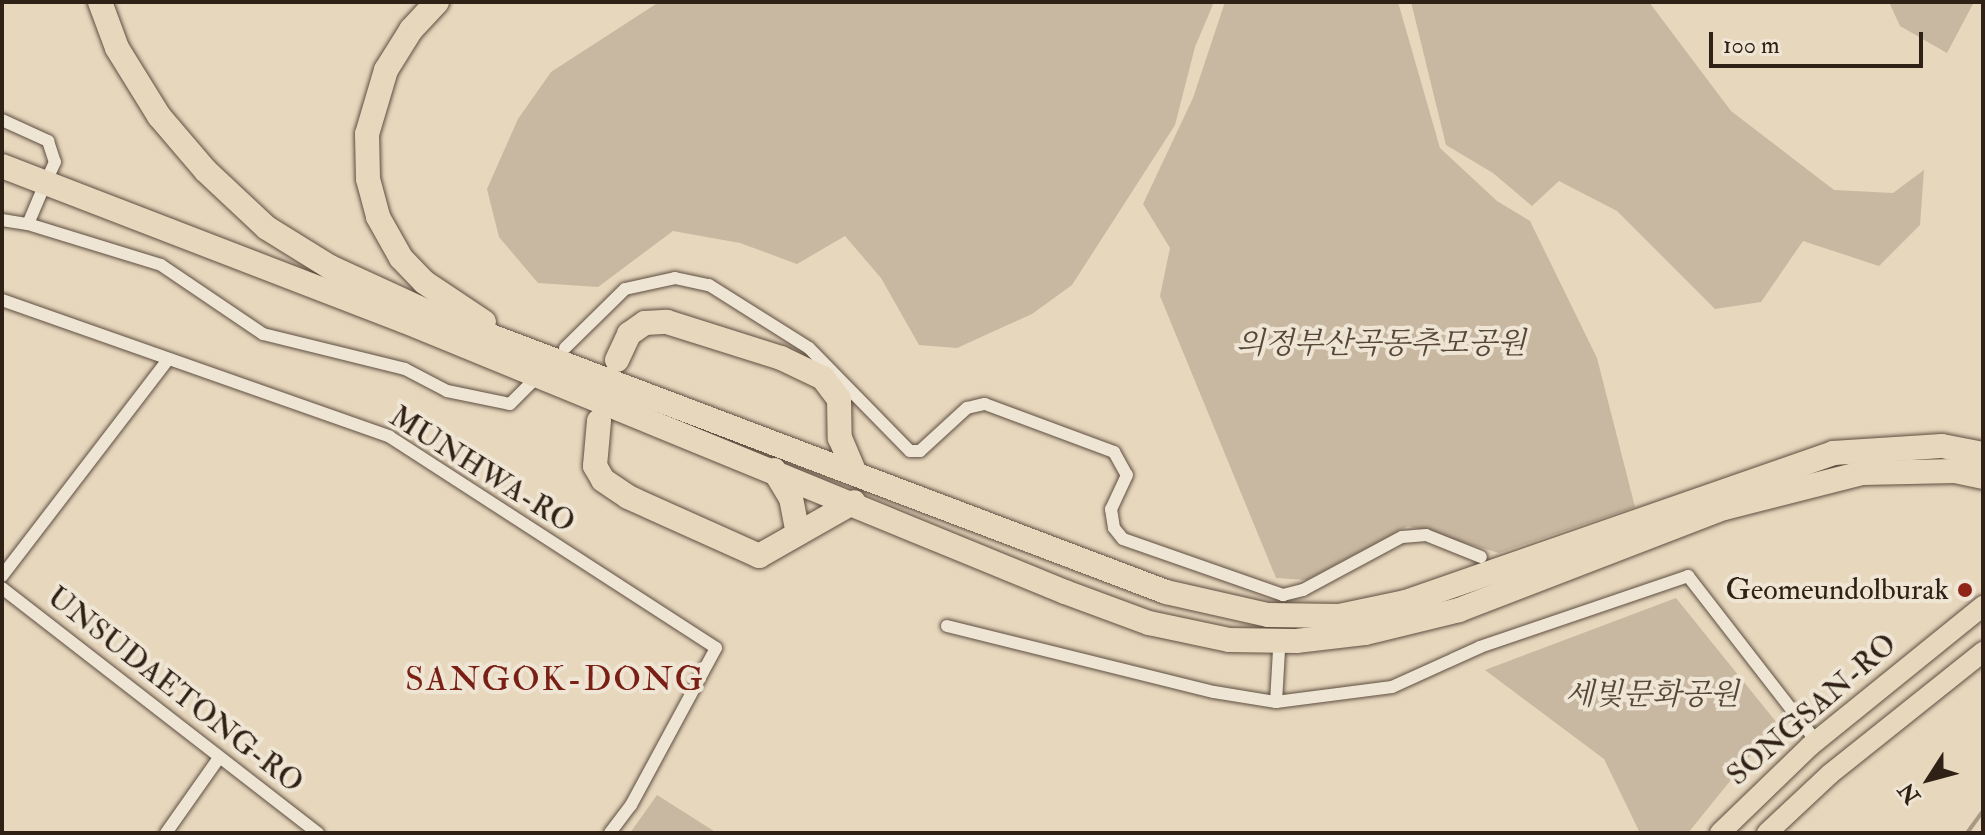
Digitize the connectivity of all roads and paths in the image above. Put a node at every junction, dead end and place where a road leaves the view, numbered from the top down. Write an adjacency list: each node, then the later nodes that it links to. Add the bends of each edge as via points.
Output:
1 (82, 2): 11 (highway, via 142,115 223,207 278,253)
2 (100, 2): 13 (highway, via 117,48 159,116 206,171 267,228 344,274)
3 (437, 2): 13 (highway, via 386,70 367,134 368,179 378,217 401,258 424,282)
4 (2, 120): 6 (street, via 48,141 55,162)
5 (2, 166): 11 (highway)
6 (49, 175)
7 (41, 193): 9 (street)
8 (2, 220): 9 (street)
9 (28, 224): 16 (street, via 161,265 263,334 405,369 447,391 510,404)
10 (2, 300): 14 (street, MUNHWA-RO)
11 (404, 321): 21 (highway)
12 (565, 348): 26 (street, via 625,289 675,278 709,285 809,348 910,451 928,445 967,408 985,404 1114,452 1127,475 1111,509 1114,528 1123,539 1283,600 1402,537 1426,535)
13 (534, 352): 19 (highway)
14 (168, 360): 27 (street); 38 (street, MUNHWA-RO, via 390,437 716,648 631,805)
15 (617, 360): 17 (highway, via 629,334 645,323 699,329 823,378 839,399)
16 (531, 383)
17 (839, 419): 19 (highway, via 824,440); 22 (highway, via 840,438)
18 (599, 421): 25 (highway, via 595,466 603,480 628,497 759,556)
19 (796, 452): 22 (highway)
20 (1983, 454): 22 (highway, via 1942,446 1833,453 1406,602 1339,616 1268,615 1166,592)
21 (774, 470): 24 (highway); 25 (highway, via 791,498)
22 (855, 473)
23 (1977, 477): 24 (highway, via 1862,473 1724,508 1459,610 1365,633 1296,641 1229,640 1149,623)
24 (854, 502): 25 (highway)
25 (798, 533)
26 (1481, 557)
27 (2, 576)
28 (2, 588): 35 (street, UNSUDAETONG-RO)
29 (1983, 606): 34 (main road, SONGSAN-RO)
30 (947, 626): 33 (street, via 1214,692)
31 (1279, 650): 33 (street)
32 (1983, 652): 40 (main road, SONGSAN-RO, via 1830,774)
33 (1276, 702): 34 (street, via 1392,687 1480,647 1688,576)
34 (1816, 741): 39 (main road, SONGSAN-RO)
35 (219, 758): 36 (street); 37 (street, UNSUDAETONG-RO)
36 (166, 833)
37 (318, 833)
38 (610, 833)
39 (1720, 833)
40 (1767, 833)

